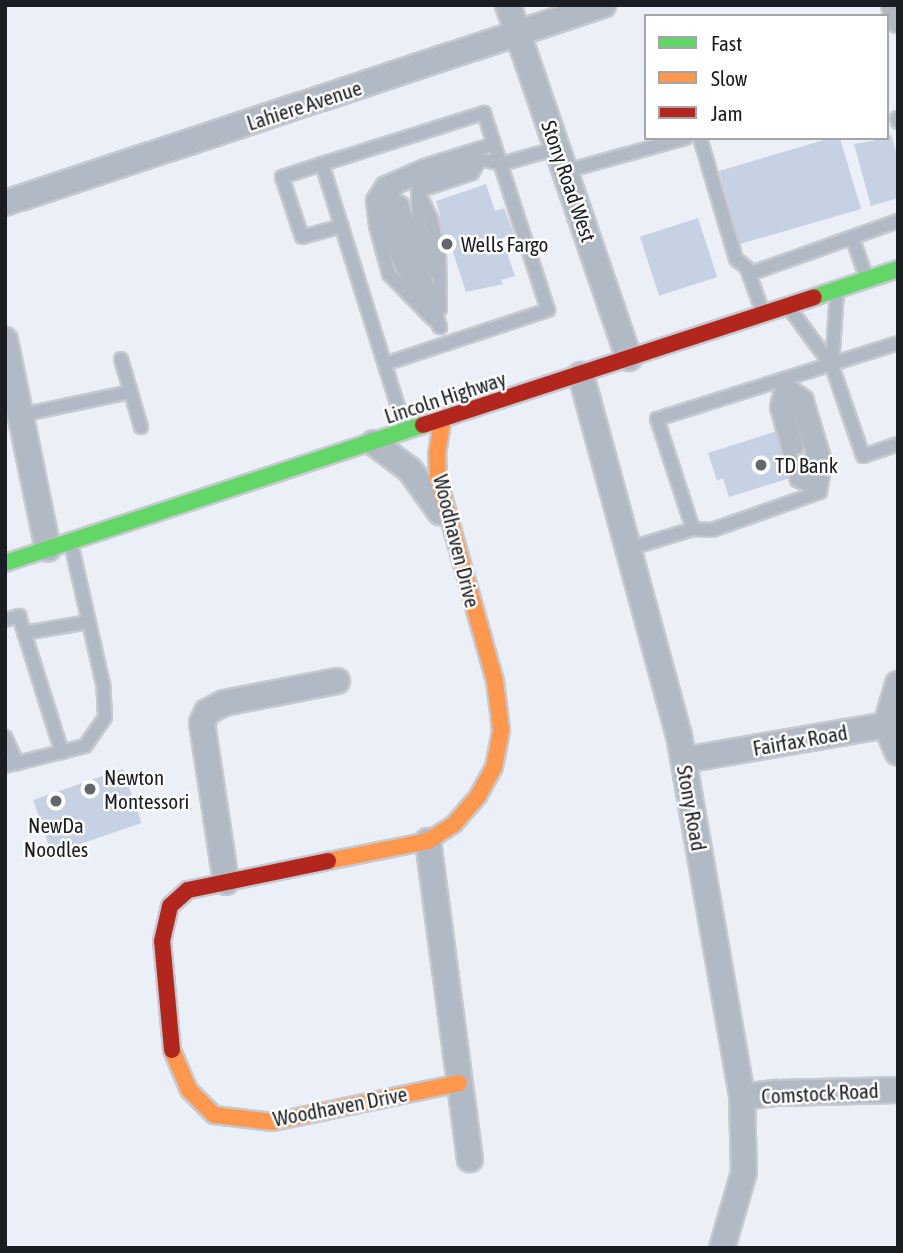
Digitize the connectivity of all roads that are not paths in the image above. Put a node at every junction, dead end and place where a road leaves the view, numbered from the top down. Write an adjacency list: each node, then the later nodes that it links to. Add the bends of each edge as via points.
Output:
1 (508, 5): 5 (street, Stony Road West)
2 (603, 5): 5 (street, Lahiere Avenue)
3 (894, 5): 4 (street)
4 (898, 20)
5 (518, 34): 10 (street, Stony Road West); 13 (street, Lahiere Avenue)
6 (675, 140): 10 (lane)
7 (701, 140): 18 (lane, via 736,259)
8 (494, 144): 11 (lane, via 484,113); 12 (lane); 23 (lane, via 393,179 383,184 373,200 389,274)
9 (480, 159): 12 (lane); 23 (lane, via 472,173 418,191 439,253); 23 (lane, via 400,185 388,196)
10 (562, 160): 12 (lane); 27 (street, Stony Road West)
11 (322, 164): 15 (lane); 15 (lane, via 282,177 302,237)
12 (501, 164): 25 (lane, via 548,310)
13 (5, 203)
14 (897, 224): 16 (lane)
15 (342, 226): 29 (lane)
16 (852, 237): 18 (lane); 19 (lane)
17 (898, 269): 19 (street, Lincoln Highway)
18 (750, 274): 22 (lane)
19 (867, 279): 20 (street, Lincoln Highway)
20 (838, 289): 21 (street, Lincoln Highway); 30 (lane)
21 (788, 306): 22 (street, Lincoln Highway); 30 (lane)
22 (763, 314): 27 (street, Lincoln Highway)
23 (440, 327): 25 (lane)
24 (6, 342): 34 (street)
25 (446, 344): 29 (lane)
26 (898, 344): 30 (lane)
27 (629, 358): 31 (street, Lincoln Highway)
28 (121, 359): 33 (lane)
29 (384, 364): 37 (lane)
30 (832, 366): 32 (lane); 39 (lane, via 863,456)
31 (581, 375): 35 (street, Lincoln Highway); 46 (street, Stony Road)
32 (783, 381): 40 (lane, via 784,404); 42 (lane, via 796,401 817,463); 42 (lane, via 776,407 797,480); 44 (lane, via 657,419)
33 (131, 392): 34 (lane); 36 (lane)
34 (15, 407): 45 (street)
35 (442, 421): 37 (street, Lincoln Highway); 43 (street, Woodhaven Drive, via 438,478)
36 (141, 427)
37 (406, 432): 38 (street, Lincoln Highway)
38 (374, 443): 43 (street, via 410,470); 45 (street, Lincoln Highway)
39 (898, 444)
40 (797, 447)
41 (804, 468): 42 (lane)
42 (820, 492): 44 (lane, via 712,530)
43 (449, 526): 59 (street, Woodhaven Drive, via 495,681 501,730 494,767 478,796 454,824)
44 (693, 529): 46 (lane)
45 (59, 546): 47 (street, Lincoln Highway); 49 (lane)
46 (628, 549): 57 (street, Stony Road)
47 (5, 563)
48 (5, 620): 50 (lane, via 19,616)
49 (89, 622): 50 (lane); 55 (lane, via 103,684 105,717 85,746)
50 (24, 634): 55 (lane)
51 (337, 681): 60 (street, via 224,703 207,712 202,723)
52 (898, 684): 53 (street)
53 (886, 725): 56 (street); 57 (street, Fairfax Road)
54 (5, 737): 58 (lane)
55 (62, 752): 58 (lane)
56 (898, 753)
57 (684, 760): 63 (street, Stony Road)
58 (11, 765)
59 (428, 841): 60 (street, Woodhaven Drive); 61 (street)
60 (226, 882): 61 (street, Woodhaven Drive, via 188,890 170,906 162,941 173,1056 189,1090 214,1115 273,1122)
61 (459, 1083): 64 (street)
62 (898, 1090): 63 (street, Comstock Road)
63 (742, 1097): 65 (street, Stony Road, via 744,1172)
64 (470, 1159)
65 (722, 1248)

